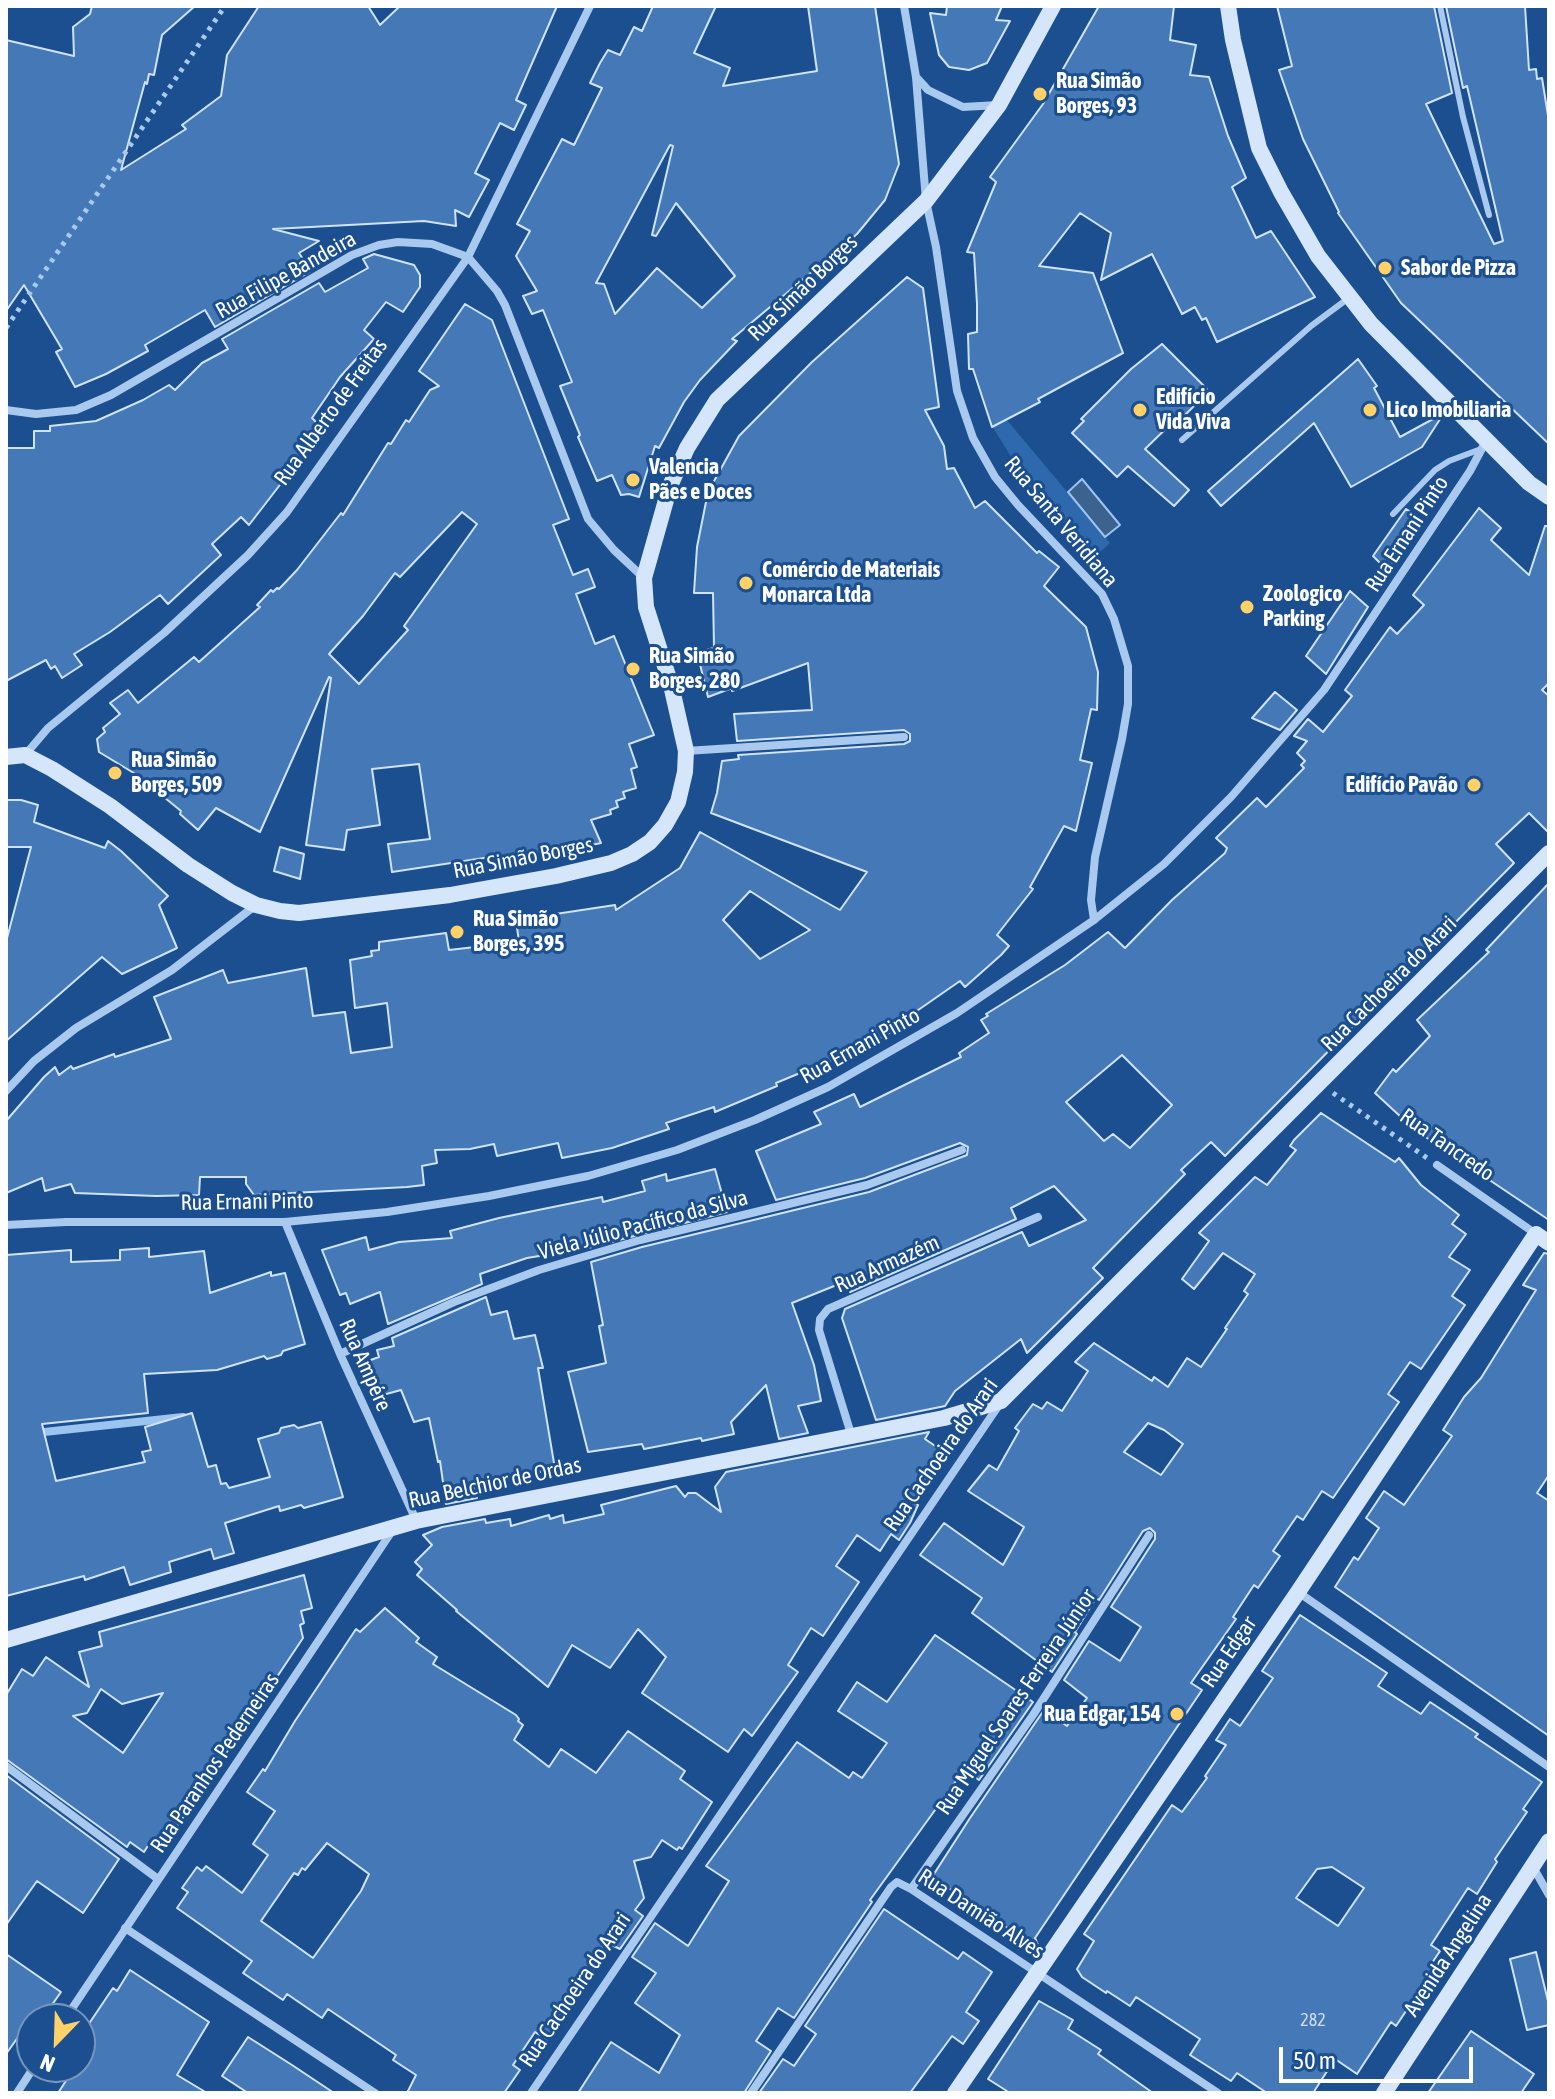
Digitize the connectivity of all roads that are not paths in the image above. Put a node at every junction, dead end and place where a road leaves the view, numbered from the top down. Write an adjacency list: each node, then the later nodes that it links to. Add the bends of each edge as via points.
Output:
1 (590, 6): 10 (street, Rua Alberto de Freitas)
2 (904, 6): 6 (street, Rua Santa Veridiana)
3 (1053, 6): 7 (street, Rua Simão Borges)
4 (1228, 6): 11 (street, via 1259,148 1318,256)
5 (1440, 6): 9 (lane)
6 (916, 77): 7 (street, via 928,90 963,107); 8 (street, Rua Santa Veridiana)
7 (999, 105): 8 (street, Rua Simão Borges)
8 (926, 201): 19 (street, Rua Simão Borges, via 705,415 670,486); 26 (street, Rua Santa Veridiana, via 957,391 973,438 1002,486 1102,594 1128,666 1122,739 1095,857)
9 (1489, 215)
10 (468, 257): 12 (street, Rua Filipe Bandeira, via 432,244 379,245 352,255 111,395 76,410); 19 (street, via 505,305 588,519); 22 (street, Rua Alberto de Freitas, via 287,512 164,633 48,728)
11 (1350, 297): 13 (lane); 14 (street)
12 (6, 410)
13 (1182, 440)
14 (1484, 445): 16 (street); 18 (lane, via 1435,470); 26 (street, Rua Ernani Pinto, via 1324,690 1231,797 1164,864)
15 (1549, 482): 16 (street)
16 (1529, 483): 17 (street)
17 (1549, 497)
18 (1393, 514)
19 (644, 578): 21 (street, Rua Simão Borges, via 646,607)
20 (904, 737): 21 (street)
21 (686, 751): 25 (street, Rua Simão Borges, via 683,787 665,825 650,842 611,863 420,899 299,913)
22 (25, 755): 23 (street); 25 (street, Rua Simão Borges)
23 (6, 757)
24 (1549, 853): 35 (street, Rua Cachoeira do Arari)
25 (256, 905): 27 (street, via 172,970 76,1028)
26 (1094, 920): 31 (street, Rua Ernani Pinto, via 892,1052 828,1087 677,1150 588,1176 489,1196)
27 (6, 1091)
28 (962, 1150): 34 (street, Viela Júlio Pacífico da Silva, via 867,1185 539,1270)
29 (1437, 1165): 33 (street, Rua Tancredo)
30 (1038, 1217): 36 (street, Rua Armazém, via 828,1309 819,1330)
31 (285, 1222): 32 (street, Rua Ernani Pinto); 34 (street, Rua Ampére)
32 (6, 1225)
33 (1543, 1238): 40 (street, Rua Edgar)
34 (340, 1354): 37 (street, Rua Ampére)
35 (1001, 1401): 36 (street, Rua Belchior de Ordas, via 944,1418); 53 (street, Rua Cachoeira do Arari)
36 (851, 1434): 37 (street, Rua Belchior de Ordas)
37 (416, 1521): 38 (street, Rua Belchior de Ordas)
38 (395, 1527): 41 (street, Rua Belchior de Ordas); 46 (street, Rua Paranhos Pederneiras)
39 (1149, 1535): 47 (street, Rua Miguel Soares Ferreira Júnior, via 1033,1715)
40 (1298, 1592): 43 (street); 50 (street, Rua Edgar)
41 (6, 1640)
42 (6, 1766): 46 (street)
43 (1549, 1767)
44 (1549, 1841): 45 (street, Avenida Angelina)
45 (1533, 1866): 48 (street); 57 (street, Avenida Angelina)
46 (158, 1879): 49 (street, Rua Paranhos Pederneiras)
47 (911, 1889): 50 (street, Rua Damião Alves); 54 (street, Rua Damião Alves, via 897,1882 891,1887)
48 (1549, 1895)
49 (125, 1928): 51 (street, Rua Paranhos Pederneiras); 52 (street)
50 (1037, 1972): 55 (street, Rua Edgar); 56 (street, Rua Damião Alves)
51 (76, 2003)
52 (375, 2093)
53 (531, 2093)
54 (751, 2093)
55 (955, 2093)
56 (1218, 2093)
57 (1384, 2093)

